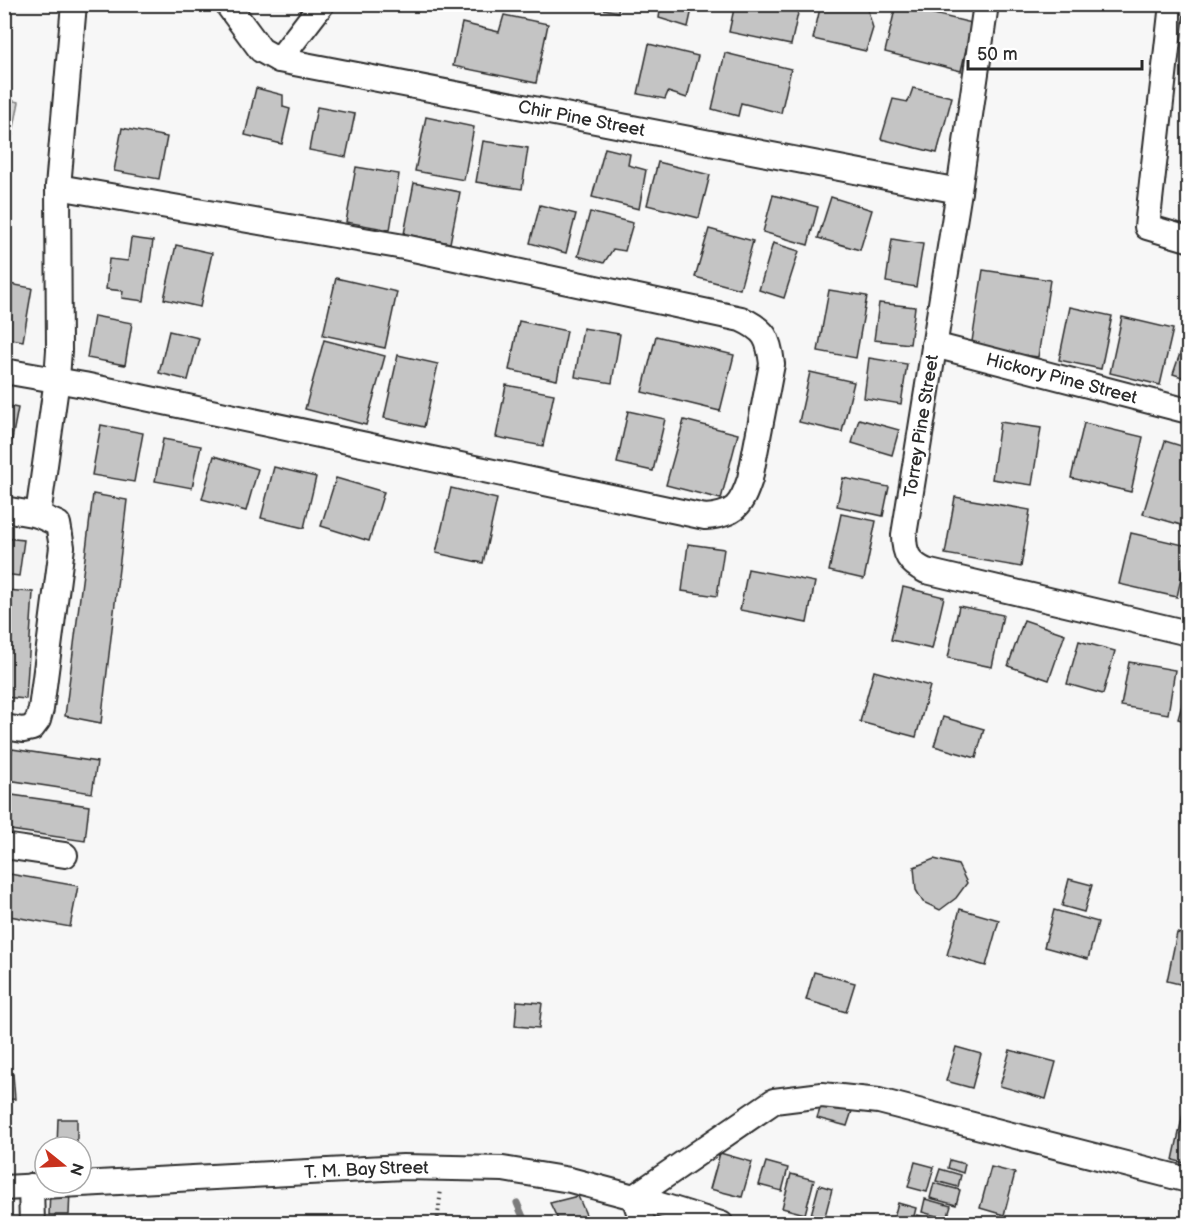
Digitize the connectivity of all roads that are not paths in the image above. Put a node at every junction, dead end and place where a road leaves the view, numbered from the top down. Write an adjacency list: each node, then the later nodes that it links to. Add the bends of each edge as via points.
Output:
1 (74, 4): 7 (street)
2 (227, 4): 6 (street, Chir Pine Street, via 261,50)
3 (322, 4): 6 (street)
4 (986, 4): 8 (street, Torrey Pine Street)
5 (1172, 4): 9 (street, via 1147,227)
6 (279, 60): 8 (street, Chir Pine Street)
7 (58, 187): 12 (street); 12 (street, via 404,247 741,319 765,334 772,364 745,495 738,507 723,516 705,517)
8 (959, 191): 10 (street, Torrey Pine Street)
9 (1188, 239)
10 (934, 345): 13 (street, Hickory Pine Street); 16 (street, Torrey Pine Street, via 904,535 908,559 926,571)
11 (4, 370): 12 (street)
12 (57, 380): 15 (street)
13 (1188, 411)
14 (4, 509): 15 (street)
15 (38, 515): 17 (street, via 58,524 62,548 41,709 32,728)
16 (1188, 633)
17 (4, 727)
18 (4, 846): 19 (street)
19 (65, 855)
20 (1188, 1180): 23 (street, via 879,1101 822,1095 774,1101)
21 (31, 1186): 22 (street, T. M. Bay Street); 23 (street, T. M. Bay Street, via 403,1167 503,1169 570,1180); 24 (street)
22 (4, 1188)
23 (634, 1197): 25 (street); 26 (street, T. M. Bay Street)
24 (32, 1224)
25 (643, 1224)
26 (721, 1224)

